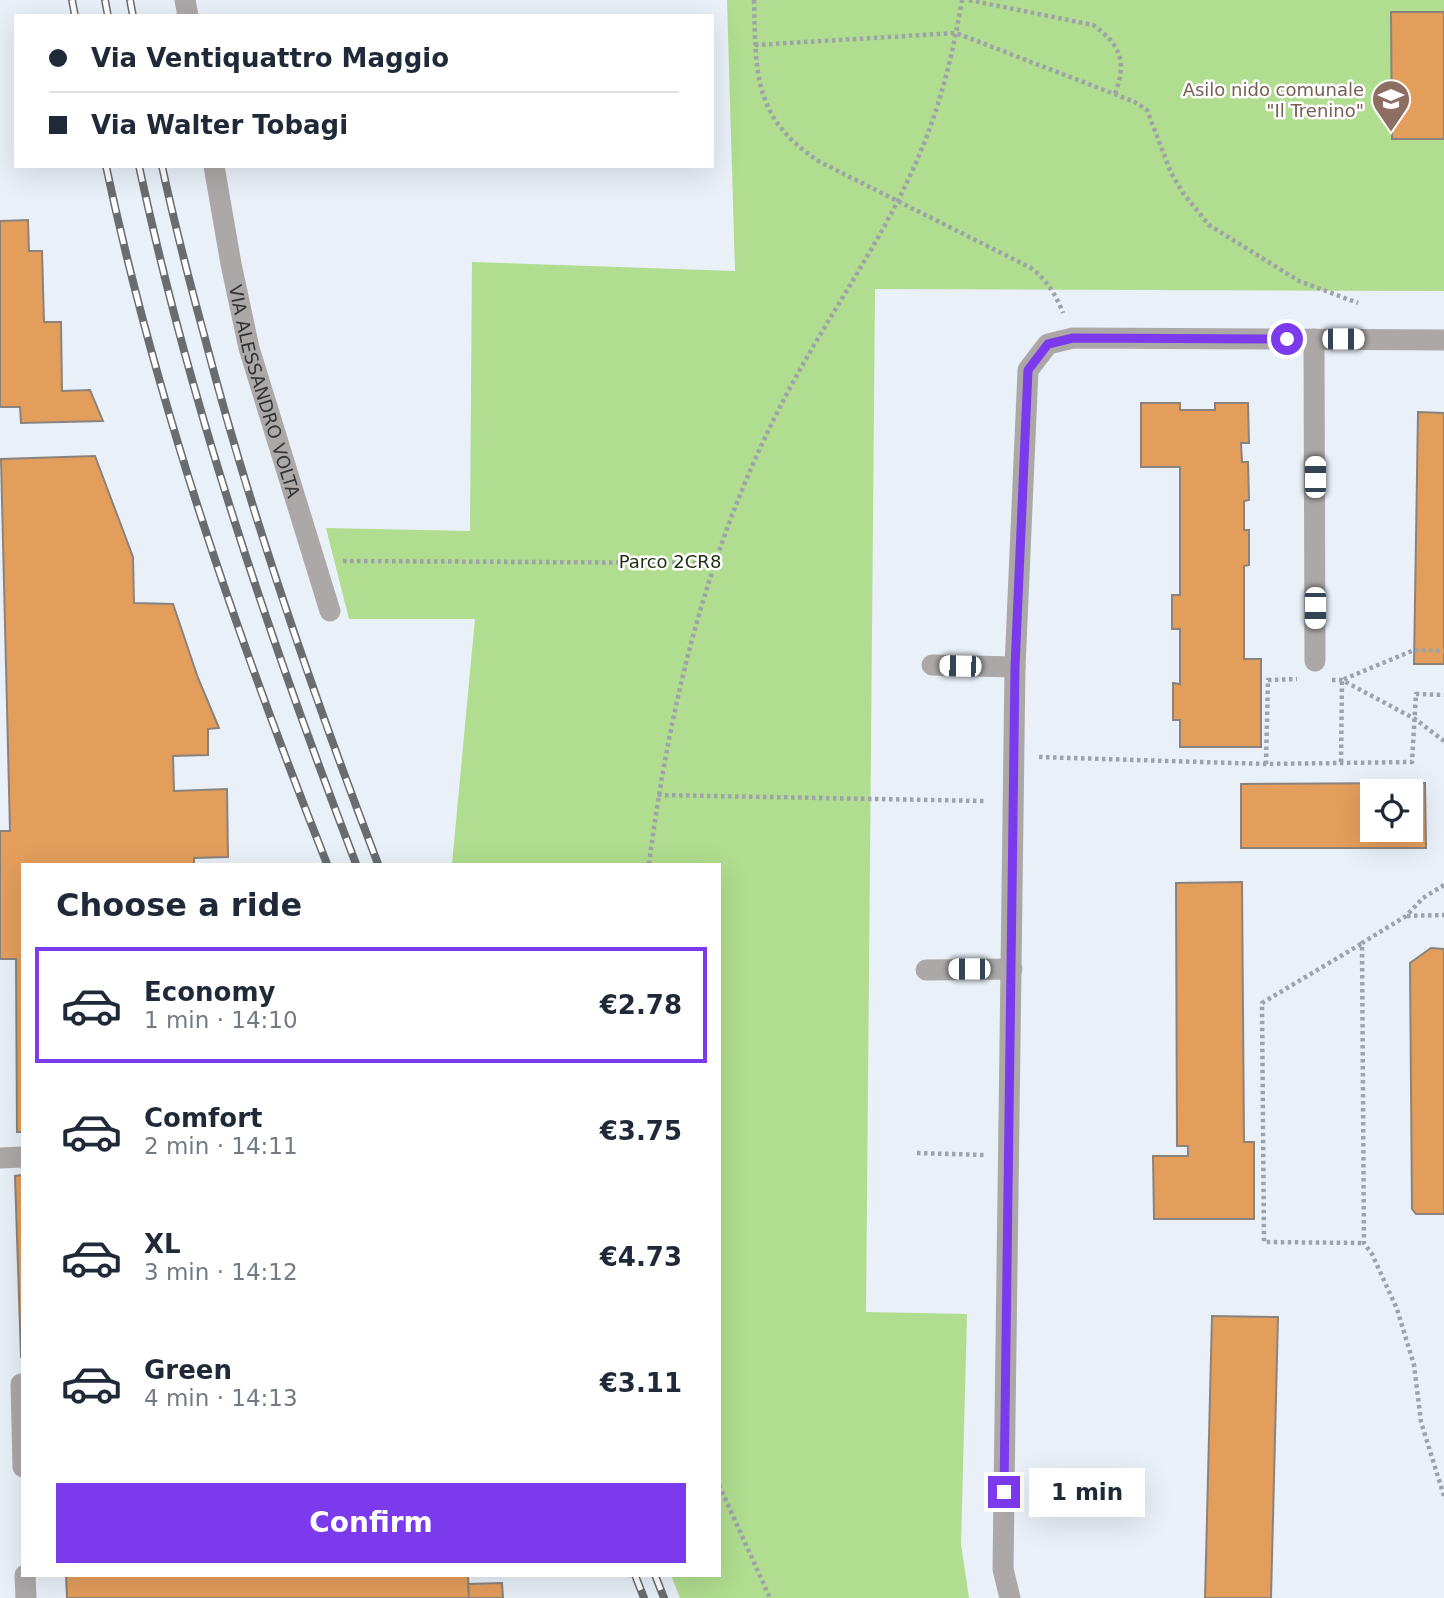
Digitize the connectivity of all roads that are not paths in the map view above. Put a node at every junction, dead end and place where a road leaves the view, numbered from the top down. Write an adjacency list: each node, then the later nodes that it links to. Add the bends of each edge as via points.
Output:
1 (214, 168): 4 (street, VIA ALESSANDRO VOLTA, via 249,348)
2 (1314, 339): 3 (street); 6 (street, via 1073,338 1048,344 1028,370); 7 (street)
3 (1444, 340)
4 (330, 611)
5 (932, 665): 6 (street)
6 (1015, 667): 8 (street)
7 (1315, 670)
8 (1012, 969): 9 (street); 16 (street, via 1003,1569)
9 (926, 970)
10 (21, 1157): 11 (street)
11 (0, 1158)
12 (14, 1384): 13 (street)
13 (21, 1449)
14 (25, 1577): 15 (street)
15 (26, 1598)
16 (1010, 1598)

